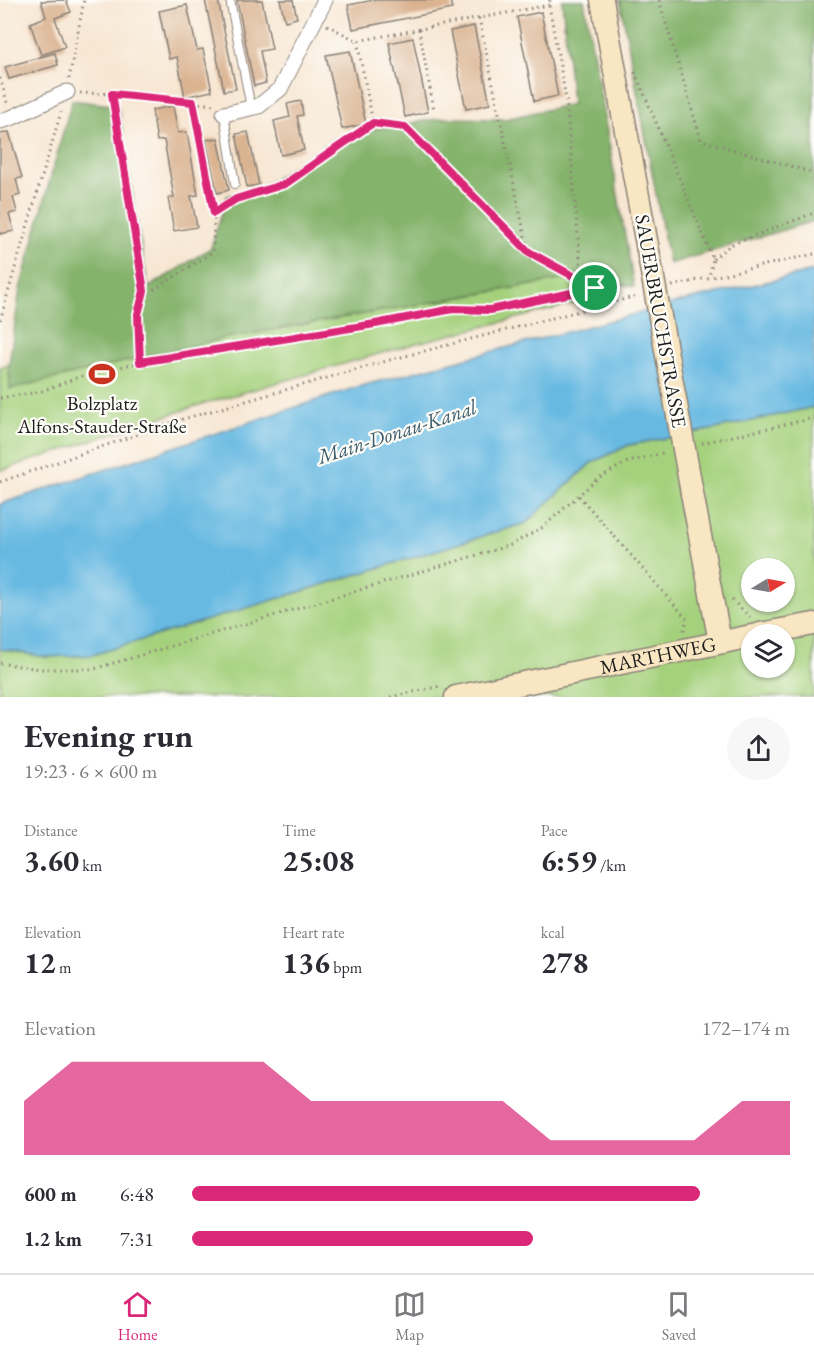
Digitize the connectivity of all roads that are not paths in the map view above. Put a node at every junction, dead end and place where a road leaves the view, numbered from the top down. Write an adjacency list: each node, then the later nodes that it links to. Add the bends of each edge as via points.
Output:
1 (230, 0): 5 (lane)
2 (325, 0): 5 (street, via 280,89)
3 (602, 0): 12 (street, SAUERBRUCHSTRASSE, bridge)
4 (67, 92): 7 (street)
5 (251, 108): 6 (street)
6 (224, 114): 8 (lane)
7 (6, 119)
8 (235, 184)
9 (814, 624): 10 (street)
10 (795, 628)
11 (741, 638): 12 (street, MARTHWEG)
12 (720, 642): 13 (street, MARTHWEG)
13 (456, 697)

